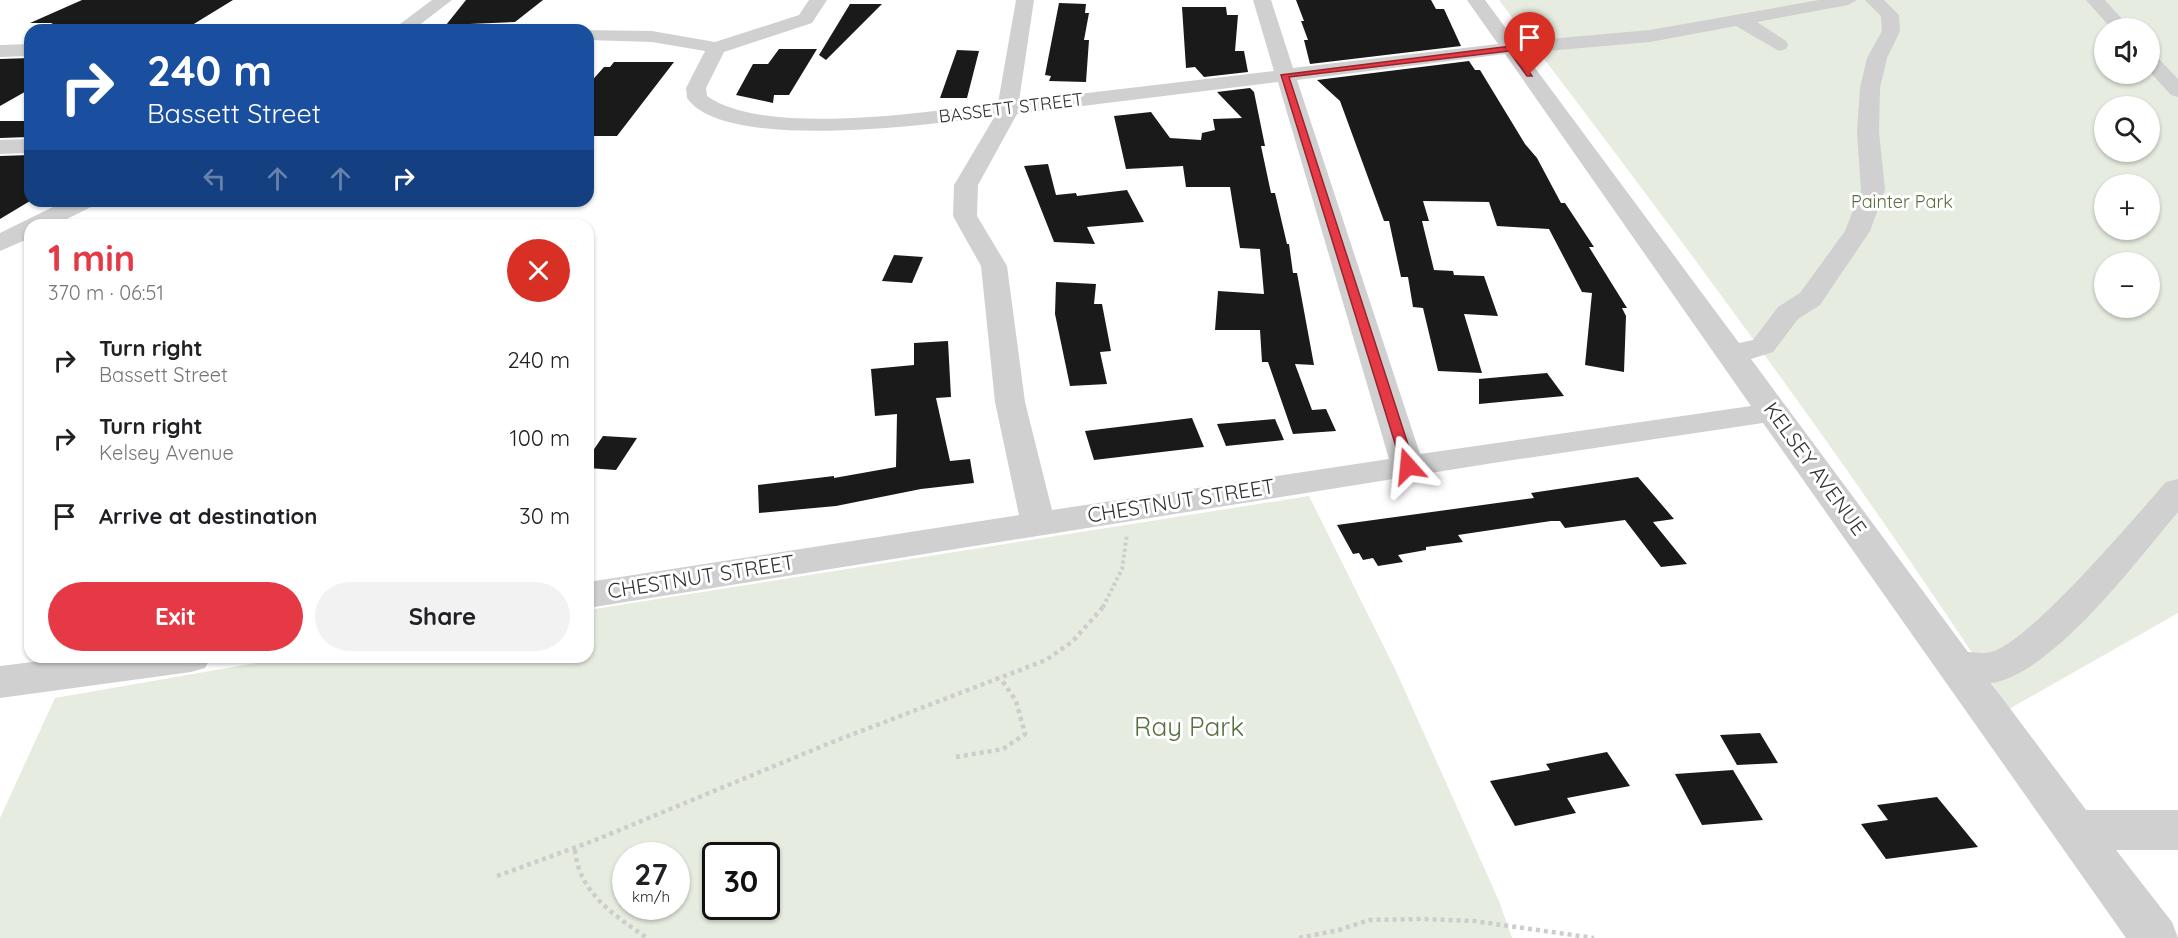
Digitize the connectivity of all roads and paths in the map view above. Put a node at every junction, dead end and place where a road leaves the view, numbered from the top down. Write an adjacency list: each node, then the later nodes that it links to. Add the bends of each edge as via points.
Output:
1 (443, 0): 11 (street)
2 (818, 0): 14 (street, via 806,19)
3 (1024, 0): 21 (street)
4 (1262, 0): 19 (street)
5 (1476, 0): 15 (street, KELSEY AVENUE)
6 (1848, 0): 10 (street, BASSETT STREET)
7 (1874, 0): 28 (street, via 1890,15 1891,31 1877,58 1870,88 1868,132 1873,189 1857,231 1810,299 1788,313 1763,346)
8 (2095, 0): 9 (street)
9 (2112, 18)
10 (1741, 21): 13 (street); 15 (street, BASSETT STREET, via 1650,36)
11 (409, 24)
12 (594, 37): 14 (street, via 643,34)
13 (1779, 45)
14 (716, 48): 21 (street, BASSETT STREET, via 696,94 707,106 741,116 851,125)
15 (1511, 48): 19 (street, BASSETT STREET); 28 (street, KELSEY AVENUE)
16 (24, 50): 17 (street)
17 (0, 51)
18 (2160, 72): 20 (street)
19 (1285, 75): 21 (street, BASSETT STREET); 30 (street)
20 (2178, 92)
21 (1008, 108): 33 (street, via 966,185 964,200 966,216 994,266 1010,402)
22 (24, 146): 23 (street)
23 (0, 147)
24 (72, 207): 25 (street)
25 (48, 219)
26 (24, 231): 27 (street)
27 (0, 243)
28 (1731, 353): 29 (street, KELSEY AVENUE)
29 (1774, 412): 30 (street, CHESTNUT STREET); 36 (street, KELSEY AVENUE)
30 (1408, 466): 32 (street, CHESTNUT STREET)
31 (2178, 490): 36 (street, via 2042,637 2000,666)
32 (1127, 509): 33 (street, CHESTNUT STREET); 37 (path, via 1127,550 1115,590 1091,624 1058,653)
33 (1038, 523): 34 (street, CHESTNUT STREET)
34 (594, 594)
35 (145, 663): 38 (street)
36 (1958, 667): 40 (street, KELSEY AVENUE)
37 (1001, 679): 39 (path, via 1016,701 1025,734 1016,745 997,752); 42 (path, via 877,725)
38 (0, 682)
39 (956, 757)
40 (2074, 830): 41 (street); 47 (street, KELSEY AVENUE)
41 (2178, 830)
42 (574, 850): 43 (path); 44 (path, via 574,866 582,881 611,913)
43 (497, 876)
44 (647, 938)
45 (1299, 938): 46 (path, via 1369,920 1423,920 1474,921)
46 (1594, 938)
47 (2155, 938)

